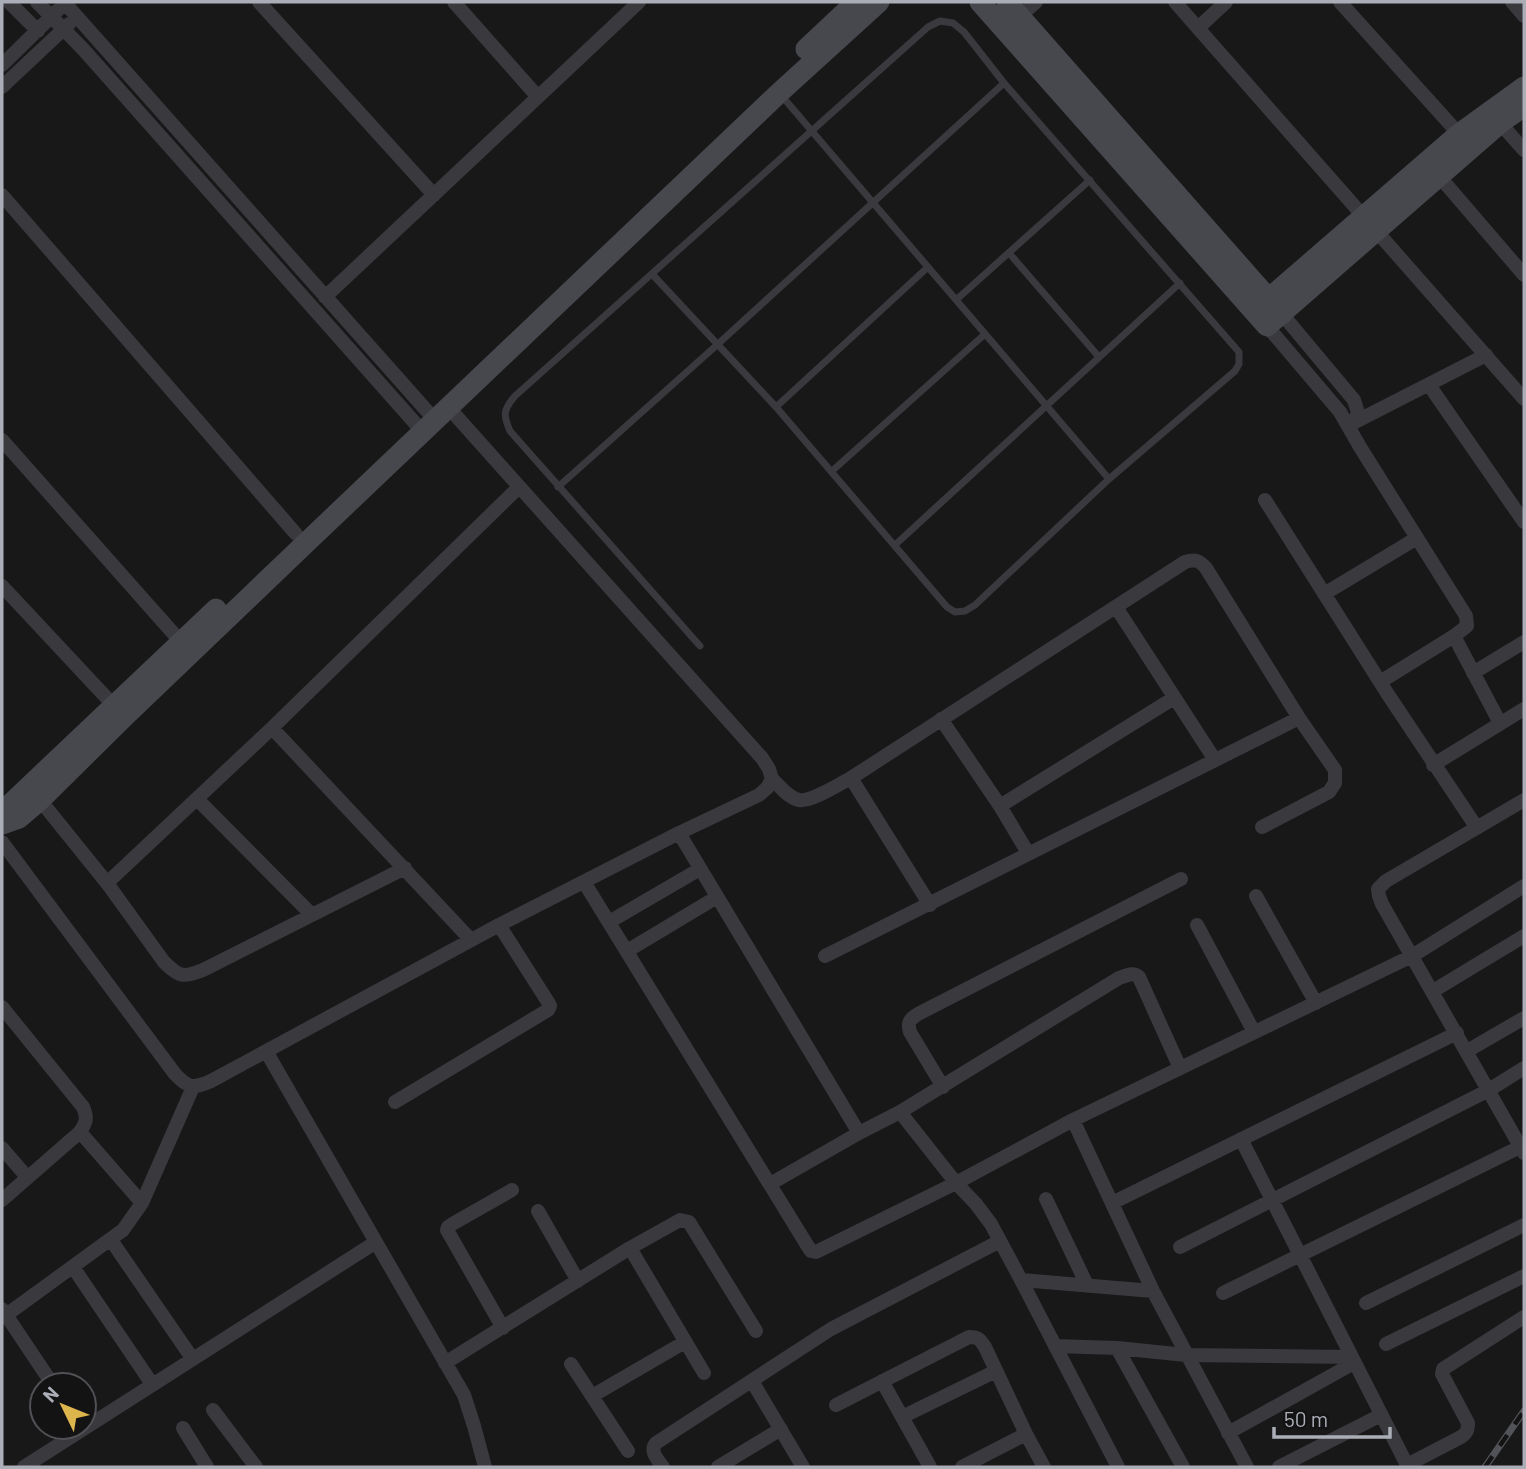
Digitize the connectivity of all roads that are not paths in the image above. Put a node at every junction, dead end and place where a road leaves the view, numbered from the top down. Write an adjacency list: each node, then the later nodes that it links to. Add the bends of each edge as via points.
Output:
1 (9, 2): 21 (street)
2 (37, 2): 18 (street)
3 (65, 2): 16 (street); 18 (street)
4 (259, 2): 36 (street)
5 (454, 2): 27 (street)
6 (639, 2): 27 (street)
7 (856, 2): 55 (street)
8 (879, 2): 26 (street)
9 (980, 2): 46 (street)
10 (1036, 2): 15 (street)
11 (1175, 2): 19 (street)
12 (1226, 2): 19 (street)
13 (1340, 2): 31 (street)
14 (1512, 2): 17 (street)
15 (1013, 9): 46 (street)
16 (77, 15): 20 (street); 44 (street)
17 (1524, 16)
18 (52, 17): 20 (street); 21 (street)
19 (1198, 28): 38 (street)
20 (64, 29): 25 (street); 55 (street)
21 (38, 31): 22 (street)
22 (2, 65)
23 (1004, 83): 30 (lane, via 964,32 953,23 940,21); 34 (lane); 37 (lane)
24 (1524, 87): 31 (street)
25 (2, 88)
26 (779, 93): 30 (lane); 55 (street)
27 (538, 97): 36 (street)
28 (1524, 106): 29 (street)
29 (1500, 123): 32 (street); 33 (street)
30 (811, 131): 37 (lane); 41 (lane)
31 (1459, 134): 38 (street)
32 (1524, 150)
33 (1439, 176): 38 (street); 42 (street)
34 (1090, 180): 39 (lane); 43 (lane)
35 (2, 195): 64 (street)
36 (434, 195): 44 (street)
37 (873, 202): 40 (lane); 48 (lane)
38 (1371, 224): 46 (street); 49 (street)
39 (1009, 253): 45 (lane); 50 (lane)
40 (928, 267): 45 (lane); 54 (lane)
41 (652, 274): 48 (lane); 60 (lane, via 506,406 504,418 510,430)
42 (1524, 275)
43 (1180, 283): 50 (lane); 59 (lane, via 1235,346 1239,364)
44 (325, 296): 55 (street)
45 (957, 300): 47 (lane)
46 (1268, 313): 56 (street, via 1354,400 1358,413)
47 (985, 334): 53 (lane); 58 (lane)
48 (718, 344): 54 (lane); 60 (lane)
49 (1486, 355): 51 (street); 52 (street)
50 (1099, 357): 53 (lane)
51 (1429, 385): 56 (street); 63 (street)
52 (1524, 399)
53 (1047, 406): 59 (lane); 66 (lane)
54 (776, 407): 58 (lane)
55 (430, 418): 61 (street); 64 (street); 78 (street)
56 (1352, 427): 65 (street)
57 (2, 440): 71 (street)
58 (832, 471): 66 (lane)
59 (1109, 479): 66 (lane, via 965,611 947,607)
60 (558, 486): 73 (lane)
61 (519, 487): 82 (street); 86 (street, via 762,758)
62 (1265, 500): 68 (street)
63 (1524, 522)
64 (296, 534): 71 (street)
65 (1417, 538): 68 (street); 70 (street, via 1468,621)
66 (894, 545)
67 (2, 586): 78 (street)
68 (1324, 594): 75 (street)
69 (1116, 607): 76 (street); 79 (street, via 1185,562 1201,561); 80 (street)
70 (1454, 636): 74 (street); 75 (street)
71 (181, 642): 78 (street)
72 (1524, 642): 74 (street)
73 (700, 646)
74 (1474, 673): 81 (street)
75 (1380, 682): 84 (street)
76 (1174, 698): 83 (street); 90 (street)
77 (1524, 709): 81 (street)
78 (119, 711): 88 (street); 91 (street)
79 (1299, 718): 83 (street); 93 (street, via 1335,770 1335,783 1323,796)
80 (941, 719): 85 (street); 90 (street)
81 (1500, 723): 84 (street)
82 (272, 728): 87 (street); 98 (street)
83 (1215, 760): 97 (street)
84 (1433, 765): 94 (street)
85 (851, 778): 86 (street, via 806,800 792,797); 106 (street)
86 (772, 779): 95 (street, via 759,795)
87 (197, 799): 102 (street); 107 (street)
88 (40, 800): 92 (street, via 19,818); 102 (street)
89 (1524, 800): 94 (street)
90 (1000, 806): 97 (street)
91 (2, 812)
92 (2, 824)
93 (1262, 827)
94 (1477, 828): 115 (street, via 1378,889)
95 (679, 833): 99 (street); 101 (street)
96 (2, 842): 126 (street, via 175,1074)
97 (1028, 853): 106 (street)
98 (405, 868): 107 (street); 112 (street)
99 (700, 869): 105 (street); 108 (street)
100 (1181, 879): 127 (street, via 910,1020 910,1032)
101 (584, 881): 108 (street); 109 (street)
102 (107, 883): 107 (street, via 164,962 187,977)
103 (1524, 886): 115 (street)
104 (1256, 896): 117 (street)
105 (717, 897): 113 (street); 133 (street)
106 (930, 905): 114 (street)
107 (312, 915)
108 (609, 922): 113 (street)
109 (499, 925): 112 (street); 129 (street, via 548,1002 548,1010)
110 (1197, 925): 120 (street)
111 (1524, 936): 116 (street)
112 (471, 940): 122 (street)
113 (627, 951): 139 (street)
114 (825, 956)
115 (1412, 956): 116 (street); 117 (street)
116 (1433, 991): 121 (street)
117 (1316, 1003): 120 (street)
118 (2, 1007): 132 (street, via 83,1107 86,1122)
119 (1524, 1018): 123 (street)
120 (1254, 1032): 124 (street)
121 (1457, 1033): 123 (street); 134 (street)
122 (266, 1051): 126 (street); 150 (street)
123 (1467, 1051): 128 (street)
124 (1180, 1068): 127 (street, via 1139,976 1132,974); 131 (street)
125 (1524, 1068): 128 (street)
126 (193, 1087): 144 (street)
127 (943, 1087): 130 (street)
128 (1489, 1090): 136 (street); 143 (street)
129 (395, 1102)
130 (900, 1112): 133 (street); 138 (street)
131 (1073, 1120): 138 (street); 145 (street)
132 (80, 1132): 137 (street); 144 (street)
133 (859, 1133): 139 (street)
134 (1241, 1139): 143 (street); 145 (street)
135 (2, 1148): 137 (street)
136 (1523, 1148): 153 (street)
137 (27, 1177): 142 (street)
138 (956, 1183): 139 (street, via 816,1252 811,1251); 149 (street)
139 (770, 1184)
140 (512, 1190): 164 (street, via 447,1230)
141 (1046, 1199): 158 (street)
142 (2, 1200)
143 (1272, 1200): 151 (street); 153 (street)
144 (142, 1203): 148 (street)
145 (1112, 1203): 159 (street)
146 (538, 1211): 157 (street)
147 (1524, 1225): 161 (street)
148 (111, 1240): 154 (street); 171 (street)
149 (1000, 1241): 156 (street); 178 (street, via 831,1329)
150 (376, 1242): 171 (street); 173 (street)
151 (1180, 1247)
152 (630, 1248): 157 (street); 165 (street, via 680,1220 689,1222); 166 (street)
153 (1300, 1255): 160 (street); 172 (street)
154 (73, 1267): 162 (street); 180 (street)
155 (1524, 1276): 167 (street)
156 (1021, 1280): 158 (street); 168 (street)
157 (578, 1281): 164 (street)
158 (1087, 1285): 159 (street)
159 (1153, 1291): 170 (street)
160 (1223, 1293)
161 (1366, 1303)
162 (3, 1314): 175 (street)
163 (1524, 1317): 193 (street, via 1443,1369 1468,1429)
164 (503, 1328): 173 (street)
165 (756, 1331)
166 (685, 1342): 177 (street); 181 (street)
167 (1386, 1343)
168 (1055, 1346): 169 (street); 204 (street)
169 (1117, 1348): 170 (street); 205 (street)
170 (1186, 1355): 172 (street); 189 (street)
171 (192, 1359): 180 (street)
172 (1353, 1360): 184 (street); 189 (street)
173 (445, 1363): 197 (street, via 469,1408)
174 (571, 1364): 181 (street)
175 (42, 1371)
176 (996, 1371): 179 (street, via 981,1340 969,1337); 185 (street); 190 (street)
177 (704, 1373)
178 (752, 1381): 188 (street); 198 (street, via 656,1443 653,1452)
179 (883, 1381): 182 (street); 185 (street)
180 (152, 1384): 186 (street)
181 (592, 1396): 192 (street)
182 (836, 1405)
183 (213, 1410): 196 (street)
184 (1381, 1415): 193 (street); 207 (street)
185 (902, 1417): 201 (street)
186 (98, 1418)
187 (183, 1428): 195 (street)
188 (780, 1429): 199 (street); 200 (street)
189 (1227, 1433): 206 (street)
190 (1026, 1434): 202 (street); 203 (street)
191 (63, 1441): 194 (street)
192 (628, 1451)
193 (1407, 1466)
194 (24, 1467)
195 (207, 1467)
196 (256, 1467)
197 (485, 1467)
198 (663, 1467)
199 (718, 1467)
200 (803, 1467)
201 (930, 1467)
202 (962, 1467)
203 (1044, 1467)
204 (1118, 1467)
205 (1183, 1467)
206 (1247, 1467)
207 (1279, 1467)

